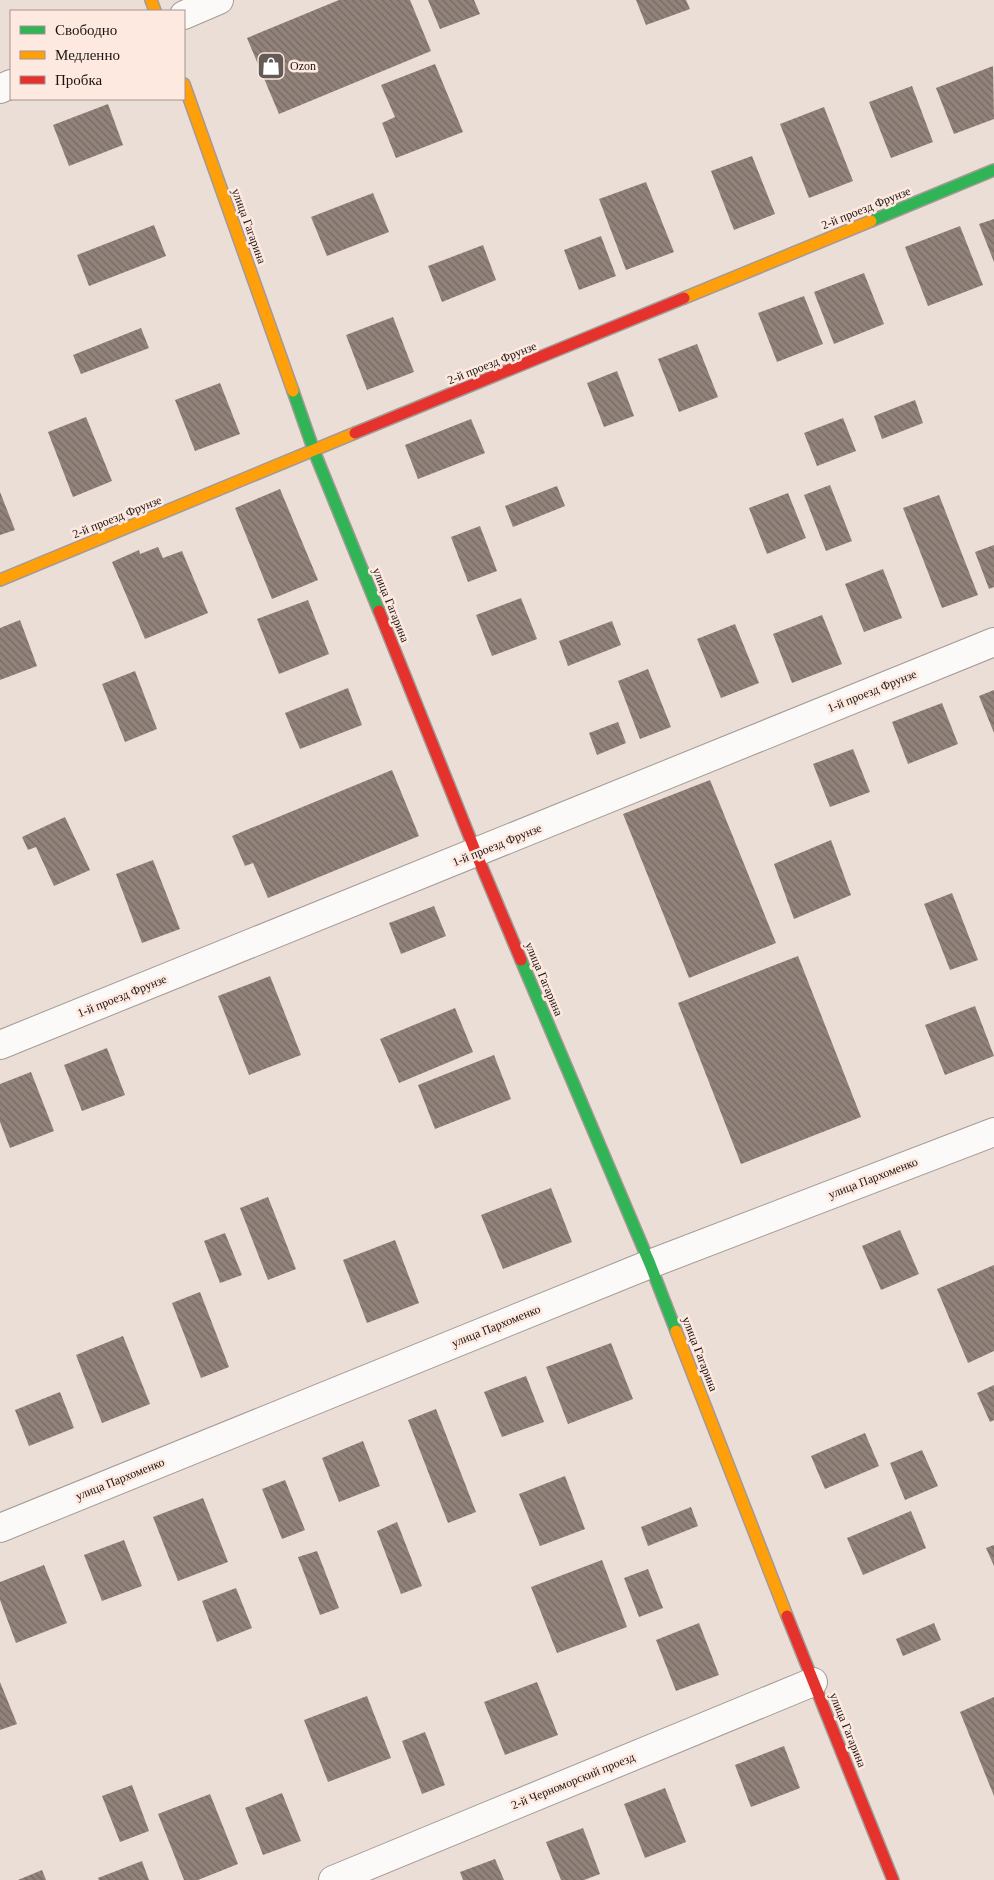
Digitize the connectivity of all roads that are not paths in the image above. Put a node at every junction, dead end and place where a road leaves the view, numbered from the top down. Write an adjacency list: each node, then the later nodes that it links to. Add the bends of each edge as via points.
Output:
1 (219, 0): 2 (street)
2 (185, 15)
3 (185, 87): 5 (street, улица Гагарина)
4 (994, 170): 5 (street, 2-й проезд Фрунзе)
5 (314, 451): 6 (street, 2-й проезд Фрунзе); 8 (street, улица Гагарина)
6 (0, 580)
7 (994, 642): 8 (street, 1-й проезд Фрунзе)
8 (476, 853): 9 (street, 1-й проезд Фрунзе); 11 (street, улица Гагарина)
9 (0, 1045)
10 (994, 1132): 11 (street, улица Пархоменко)
11 (650, 1264): 12 (street, улица Пархоменко); 13 (street, улица Гагарина)
12 (0, 1528)
13 (813, 1682): 14 (street, 2-й Черноморский проезд); 15 (street, улица Гагарина)
14 (333, 1880)
15 (893, 1880)

